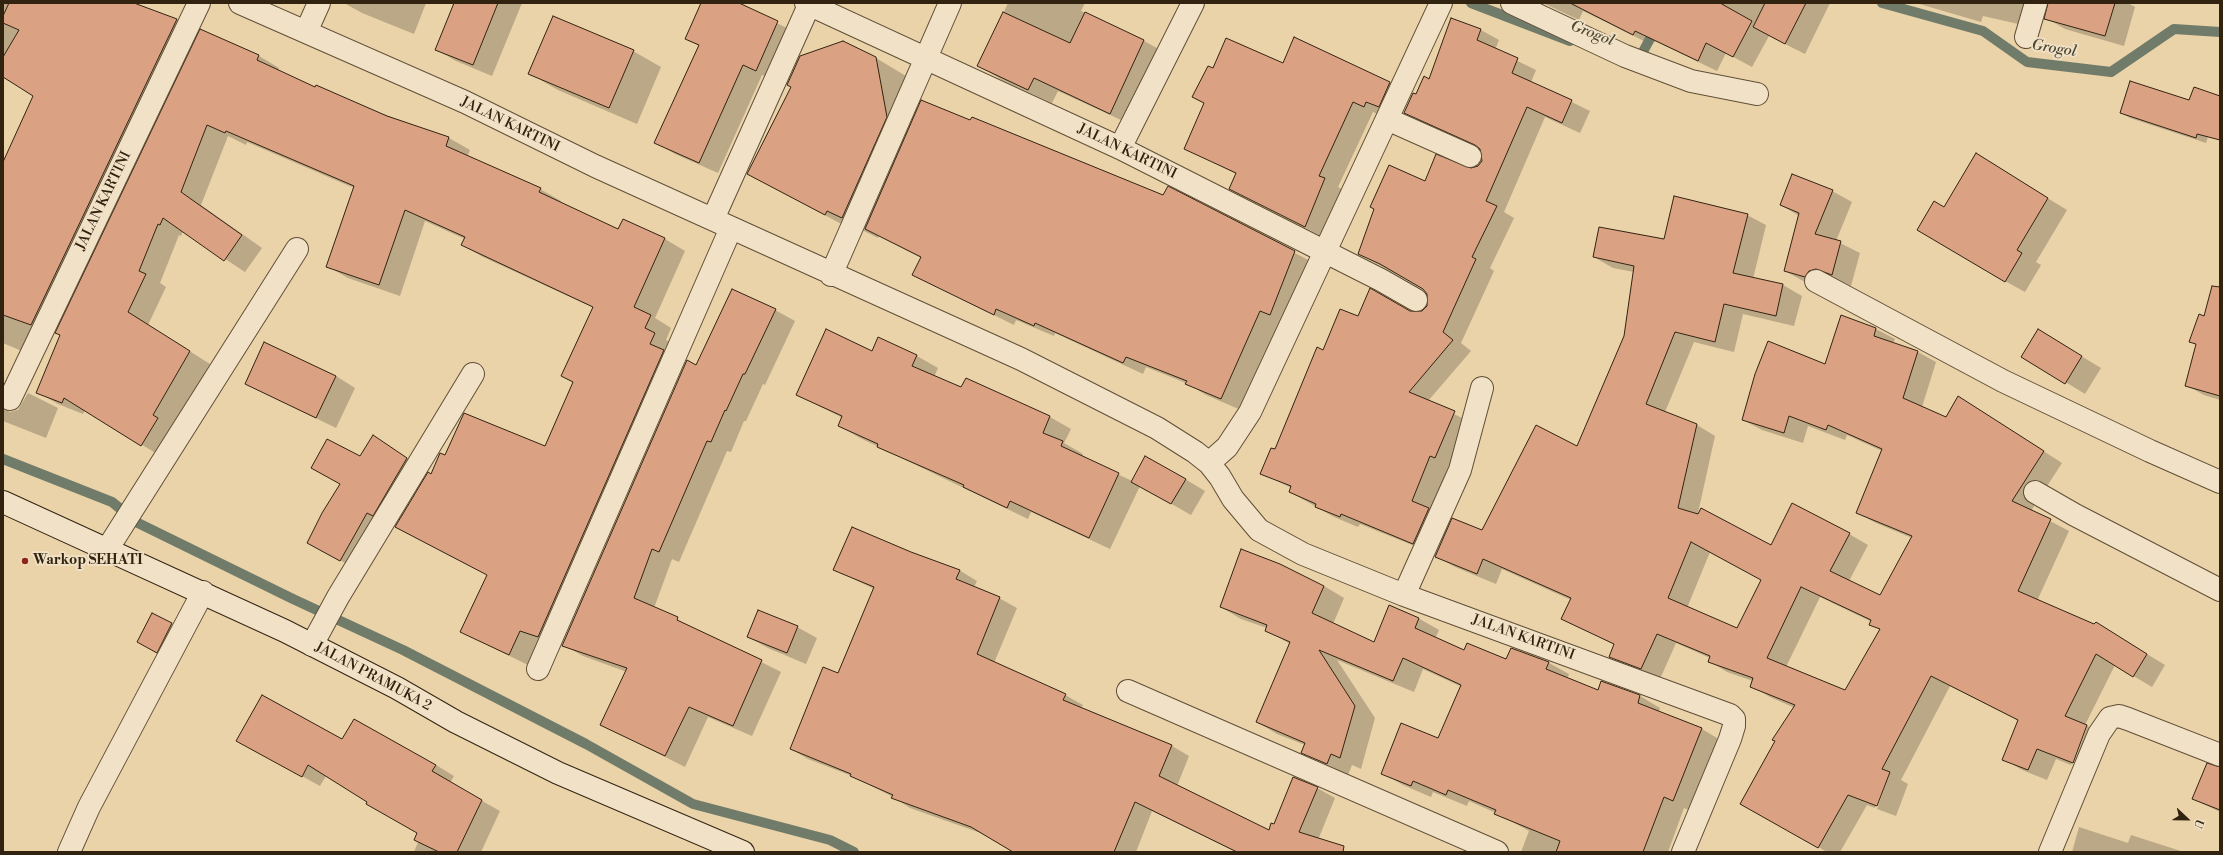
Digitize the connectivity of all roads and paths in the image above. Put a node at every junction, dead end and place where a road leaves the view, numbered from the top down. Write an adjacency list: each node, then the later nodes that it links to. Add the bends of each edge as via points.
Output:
1 (199, 3): 25 (street, JALAN KARTINI)
2 (240, 3): 10 (street, JALAN KARTINI)
3 (319, 3): 10 (street)
4 (950, 3): 12 (street)
5 (1193, 3): 15 (street)
6 (1512, 3): 13 (street, via 1625,56 1691,81)
7 (2036, 3): 11 (street)
8 (808, 4): 12 (street, JALAN KARTINI); 17 (street, JALAN KARTINI)
9 (1440, 4): 14 (street)
10 (306, 32): 17 (street, JALAN KARTINI, via 465,102 595,166)
11 (2026, 37)
12 (927, 58): 15 (street, JALAN KARTINI); 20 (street)
13 (1757, 94)
14 (1387, 120): 16 (street); 19 (street)
15 (1120, 148): 19 (street, JALAN KARTINI)
16 (1470, 156)
17 (722, 223): 20 (street, JALAN KARTINI); 35 (street)
18 (297, 249): 30 (street)
19 (1324, 252): 22 (street, JALAN KARTINI); 26 (street, via 1250,412 1228,447)
20 (831, 275): 26 (street, JALAN KARTINI, via 1021,359 1157,428)
21 (1816, 281): 27 (street, via 2009,385)
22 (1416, 300)
23 (474, 374): 34 (street)
24 (1482, 388): 33 (street, via 1460,470)
25 (10, 399)
26 (1209, 463): 33 (street, JALAN KARTINI, via 1233,499 1259,530 1304,554)
27 (2220, 482)
28 (2036, 492): 31 (street)
29 (3, 502): 30 (street, JALAN PRAMUKA 2)
30 (108, 548): 32 (street, JALAN PRAMUKA 2)
31 (2220, 590)
32 (203, 592): 34 (street, JALAN PRAMUKA 2); 38 (street, via 89,807)
33 (1404, 595): 41 (street, JALAN KARTINI, via 1730,715 1734,719 1734,726 1730,739)
34 (312, 644): 39 (street, JALAN PRAMUKA 2, via 558,773)
35 (538, 669)
36 (1128, 691): 40 (street)
37 (2220, 755): 42 (street, via 2128,719 2119,716 2110,718 2099,734)
38 (69, 852)
39 (743, 852)
40 (1497, 852)
41 (1683, 852)
42 (2050, 852)

